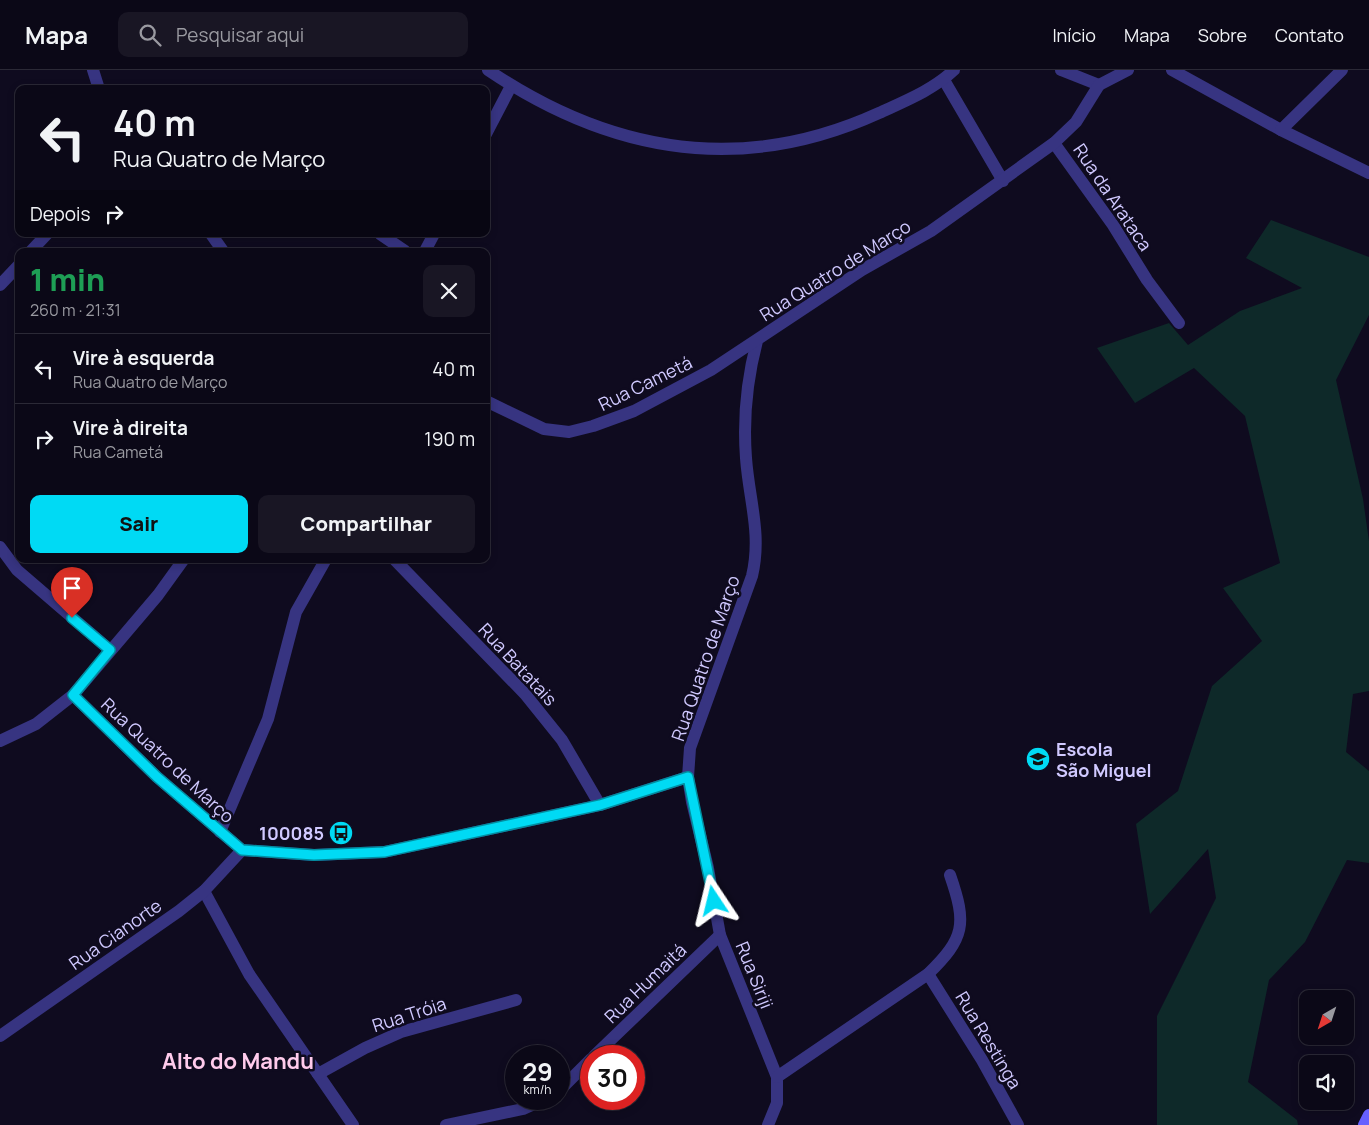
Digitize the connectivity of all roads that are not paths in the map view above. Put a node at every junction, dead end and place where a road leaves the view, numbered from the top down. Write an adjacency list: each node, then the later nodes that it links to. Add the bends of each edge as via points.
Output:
1 (93, 70): 9 (street)
2 (488, 70): 11 (street)
3 (954, 70): 8 (street)
4 (1061, 70): 10 (street)
5 (1128, 70): 10 (street)
6 (1172, 70): 13 (street)
7 (1342, 70): 13 (street)
8 (944, 80): 11 (street, via 860,121 808,138 771,146 704,150 657,144 613,133 549,108); 16 (street)
9 (98, 85)
10 (1099, 85): 14 (street, via 1076,122)
11 (511, 86): 12 (street)
12 (490, 126)
13 (1281, 130): 15 (street)
14 (1054, 143): 16 (street, Rua da Arataca); 25 (street, Rua da Arataca)
15 (1369, 173)
16 (1003, 181): 26 (street, Rua Quatro de Março, via 931,231 862,270)
17 (44, 237): 20 (street)
18 (213, 237): 21 (street)
19 (384, 237): 22 (street)
20 (34, 248)
21 (221, 248)
22 (400, 248)
23 (15, 269): 24 (street)
24 (0, 285)
25 (1179, 323)
26 (757, 340): 27 (street, Rua Cametá, via 704,374 634,411 569,432 544,428); 35 (street, Rua Quatro de Março, via 748,376 746,408 746,459 757,534 756,556 752,576 690,748)
27 (490, 403)
28 (0, 547): 32 (street, via 17,570)
29 (181, 563): 32 (street)
30 (324, 563): 37 (street, via 296,612 268,719)
31 (398, 563): 36 (street, Rua Batatais, via 525,694 562,740)
32 (110, 650): 33 (street)
33 (73, 695): 34 (street, via 36,724); 37 (street, Rua Quatro de Março, via 157,777)
34 (0, 741)
35 (688, 777): 36 (street); 41 (street, Rua Siriji)
36 (600, 805): 38 (street, via 384,852 314,855)
37 (220, 832): 38 (street, Rua Quatro de Março)
38 (242, 850): 40 (street, Rua Cianorte)
39 (950, 875): 42 (street, via 959,913 957,943)
40 (204, 891): 44 (street, Rua Cianorte); 47 (street, via 249,974)
41 (720, 935): 45 (street, Rua Humaitá); 48 (street, Rua Siriji)
42 (928, 974): 48 (street); 55 (street, Rua Restinga)
43 (516, 1000): 47 (street, Rua Tróia, via 400,1032)
44 (0, 1036)
45 (605, 1045)
46 (580, 1070): 49 (street)
47 (318, 1074): 52 (street)
48 (777, 1077): 54 (street, Rua Siriji, via 777,1103)
49 (570, 1080)
50 (518, 1110): 53 (street)
51 (1369, 1115): 56 (main road)
52 (353, 1125)
53 (446, 1125)
54 (768, 1125)
55 (1018, 1125)
56 (1364, 1125)

